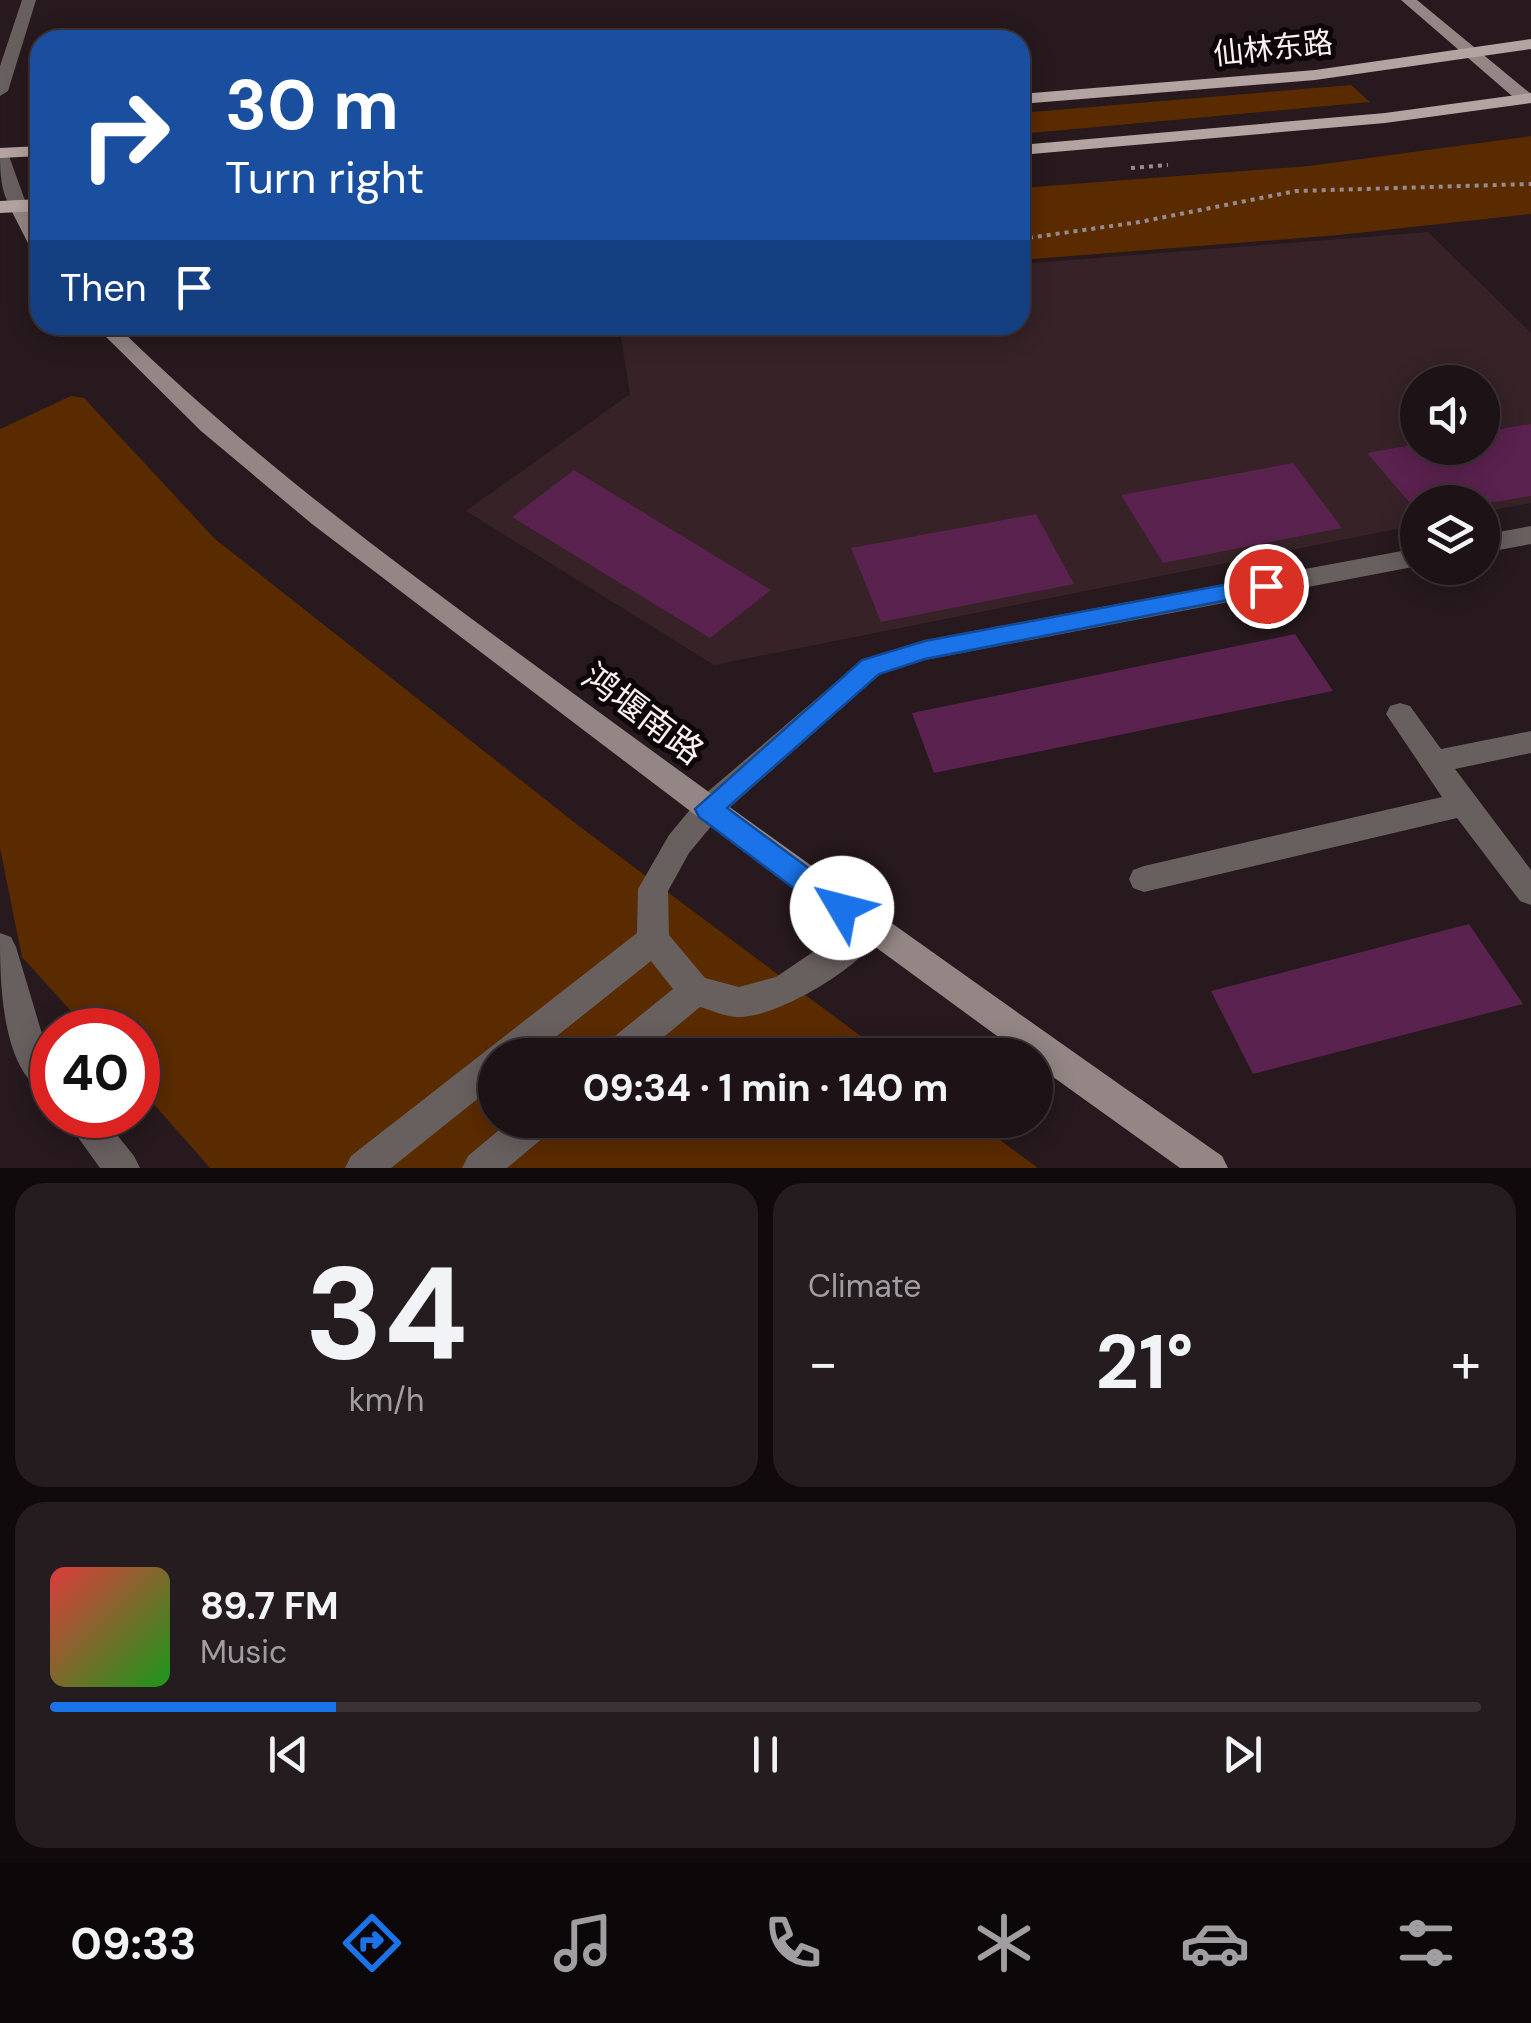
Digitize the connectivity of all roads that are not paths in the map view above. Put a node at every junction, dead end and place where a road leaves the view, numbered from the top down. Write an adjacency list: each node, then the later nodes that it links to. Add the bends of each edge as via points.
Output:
1 (29, 0): 5 (street)
2 (1408, 0): 4 (street)
3 (1531, 44): 4 (main road, 仙林东路)
4 (1472, 54): 6 (main road, 仙林东路, via 1315,75); 7 (street)
5 (0, 90)
6 (1030, 98)
7 (1528, 98): 8 (main road, via 1385,118)
8 (1030, 149)
9 (30, 151): 10 (main road)
10 (0, 154): 11 (street)
11 (9, 206): 12 (street)
12 (30, 233)
13 (116, 335): 21 (street, 鸿堰南路, via 197,420 318,519)
14 (1531, 535): 15 (street)
15 (1500, 541)
16 (1400, 560): 21 (street, via 925,650 871,667)
17 (1400, 714): 19 (street)
18 (1531, 742): 19 (street)
19 (1434, 762): 20 (street)
20 (1464, 804): 22 (street); 23 (street)
21 (708, 809): 24 (street, 鸿堰南路); 25 (street, via 652,890)
22 (1144, 878)
23 (1531, 892)
24 (869, 928): 27 (street, via 784,990 739,1002); 37 (street, 鸿堰南路)
25 (652, 940): 27 (street); 28 (street)
26 (0, 947): 30 (street)
27 (695, 992): 29 (street)
28 (528, 1038)
29 (639, 1038)
30 (30, 1048)
31 (478, 1077): 35 (street)
32 (98, 1138): 34 (street)
33 (516, 1138): 36 (street)
34 (122, 1168)
35 (364, 1168)
36 (480, 1168)
37 (1210, 1168)

